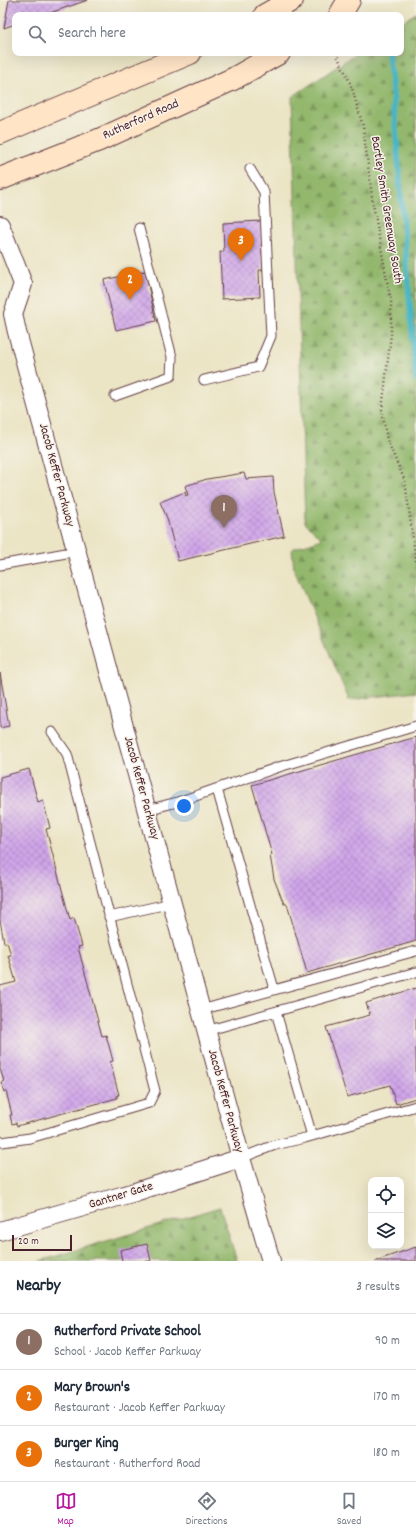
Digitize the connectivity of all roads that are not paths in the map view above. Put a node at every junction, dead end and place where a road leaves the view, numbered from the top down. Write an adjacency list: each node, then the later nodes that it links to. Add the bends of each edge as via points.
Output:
1 (292, 0): 3 (main road)
2 (349, 0): 4 (main road)
3 (270, 12)
4 (342, 12)
5 (183, 56): 7 (main road)
6 (274, 56): 9 (main road, Rutherford Road, via 234,79 106,136)
7 (0, 133)
8 (250, 168): 13 (lane, via 264,192 271,336 258,367)
9 (0, 179)
10 (0, 225): 12 (street, Jacob Keffer Parkway, via 22,284)
11 (139, 228): 14 (lane, via 172,357 170,376)
12 (7, 309): 15 (street, Jacob Keffer Parkway)
13 (204, 380)
14 (115, 396)
15 (77, 551): 16 (lane); 20 (street, Jacob Keffer Parkway)
16 (0, 565)
17 (416, 726): 19 (lane, via 279,767)
18 (52, 732): 22 (lane, via 68,754)
19 (217, 789): 20 (lane); 25 (lane)
20 (147, 810): 21 (street, Jacob Keffer Parkway)
21 (172, 903): 22 (lane); 26 (street, Jacob Keffer Parkway)
22 (109, 916): 31 (lane, via 155,1091 149,1104 30,1138)
23 (416, 951): 25 (lane)
24 (416, 972): 27 (lane)
25 (274, 989): 26 (lane)
26 (201, 1010): 28 (street, Jacob Keffer Parkway)
27 (276, 1012): 28 (lane); 30 (lane)
28 (206, 1031): 32 (street, Jacob Keffer Parkway)
29 (416, 1106): 30 (lane)
30 (312, 1136): 32 (lane)
31 (0, 1141)
32 (241, 1158): 33 (street, Gantner Gate); 34 (street, Jacob Keffer Parkway)
33 (0, 1231)
34 (271, 1261)

